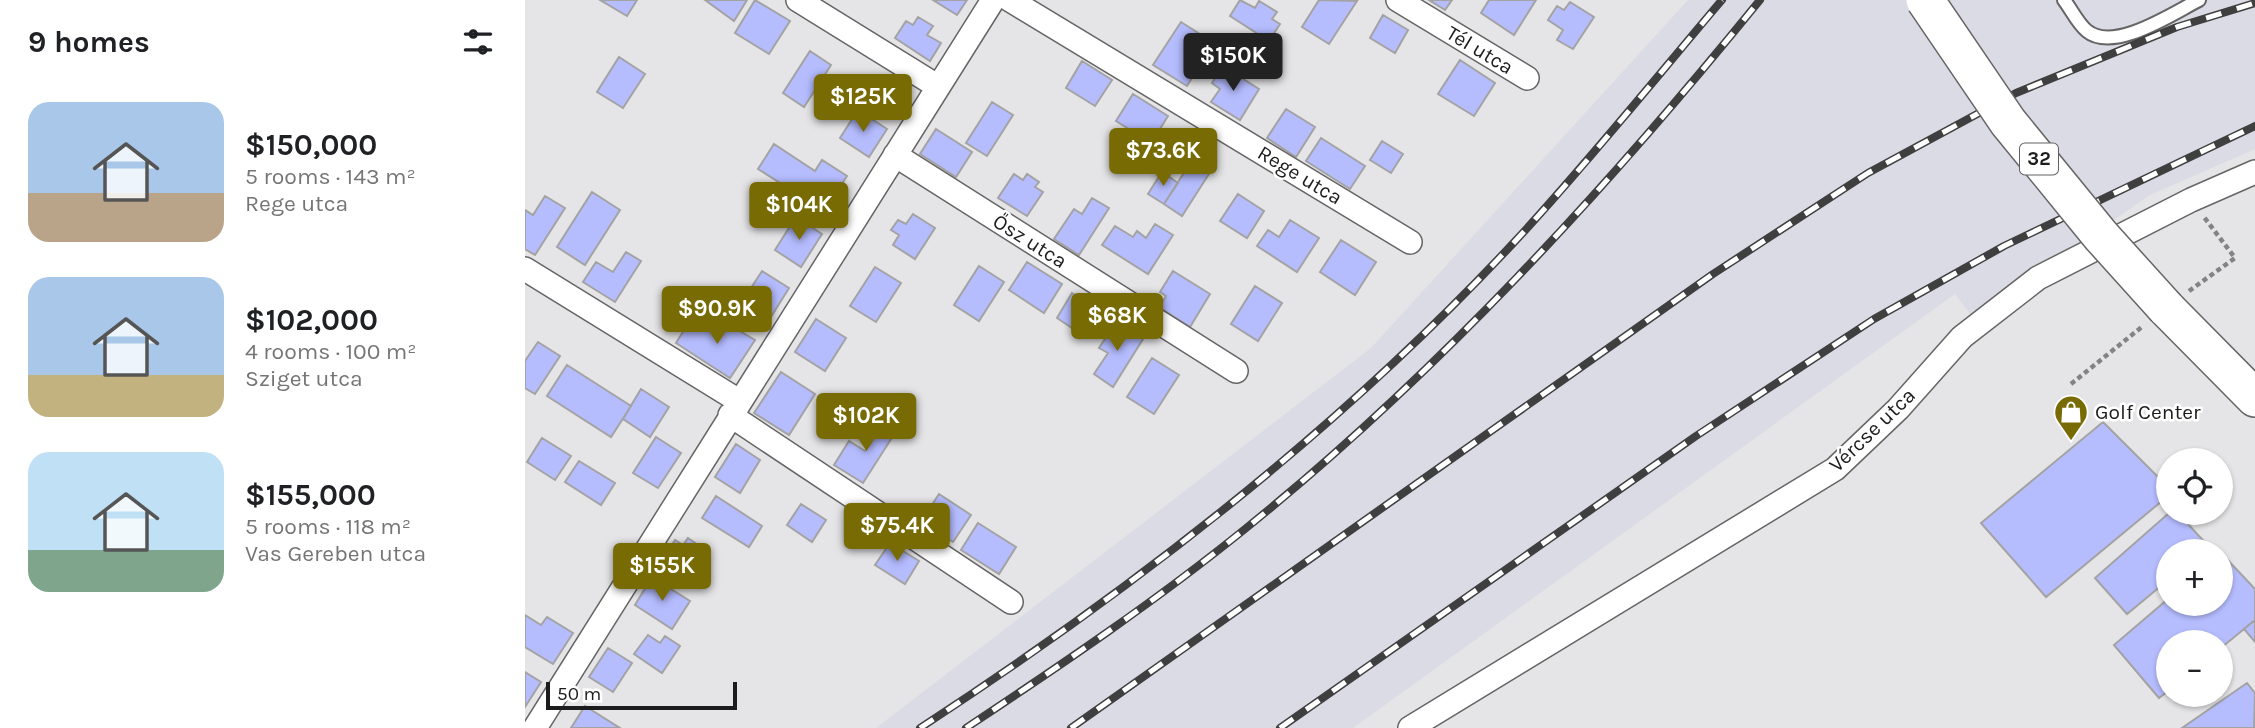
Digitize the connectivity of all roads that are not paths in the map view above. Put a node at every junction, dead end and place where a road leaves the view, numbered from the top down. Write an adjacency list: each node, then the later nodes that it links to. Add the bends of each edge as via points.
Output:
1 (798, 0): 9 (street)
2 (993, 0): 9 (street)
3 (1010, 0): 12 (street, Rege utca)
4 (1398, 0): 8 (street, Tél utca)
5 (1925, 0): 15 (main road, 32, bridge, via 2008,122 2101,236)
6 (2064, 0): 7 (lane, via 2088,32 2108,39 2129,35)
7 (2199, 0)
8 (1527, 78)
9 (937, 86): 10 (street)
10 (895, 155): 14 (street, Ősz utca); 16 (street)
11 (2255, 172): 19 (street, Vércse utca, via 2038,278 1962,337 1898,409 1835,469)
12 (1411, 242)
13 (525, 269): 16 (street)
14 (1236, 371)
15 (2255, 398)
16 (735, 408): 17 (street); 18 (street)
17 (1011, 602)
18 (535, 728)
19 (1410, 728)

